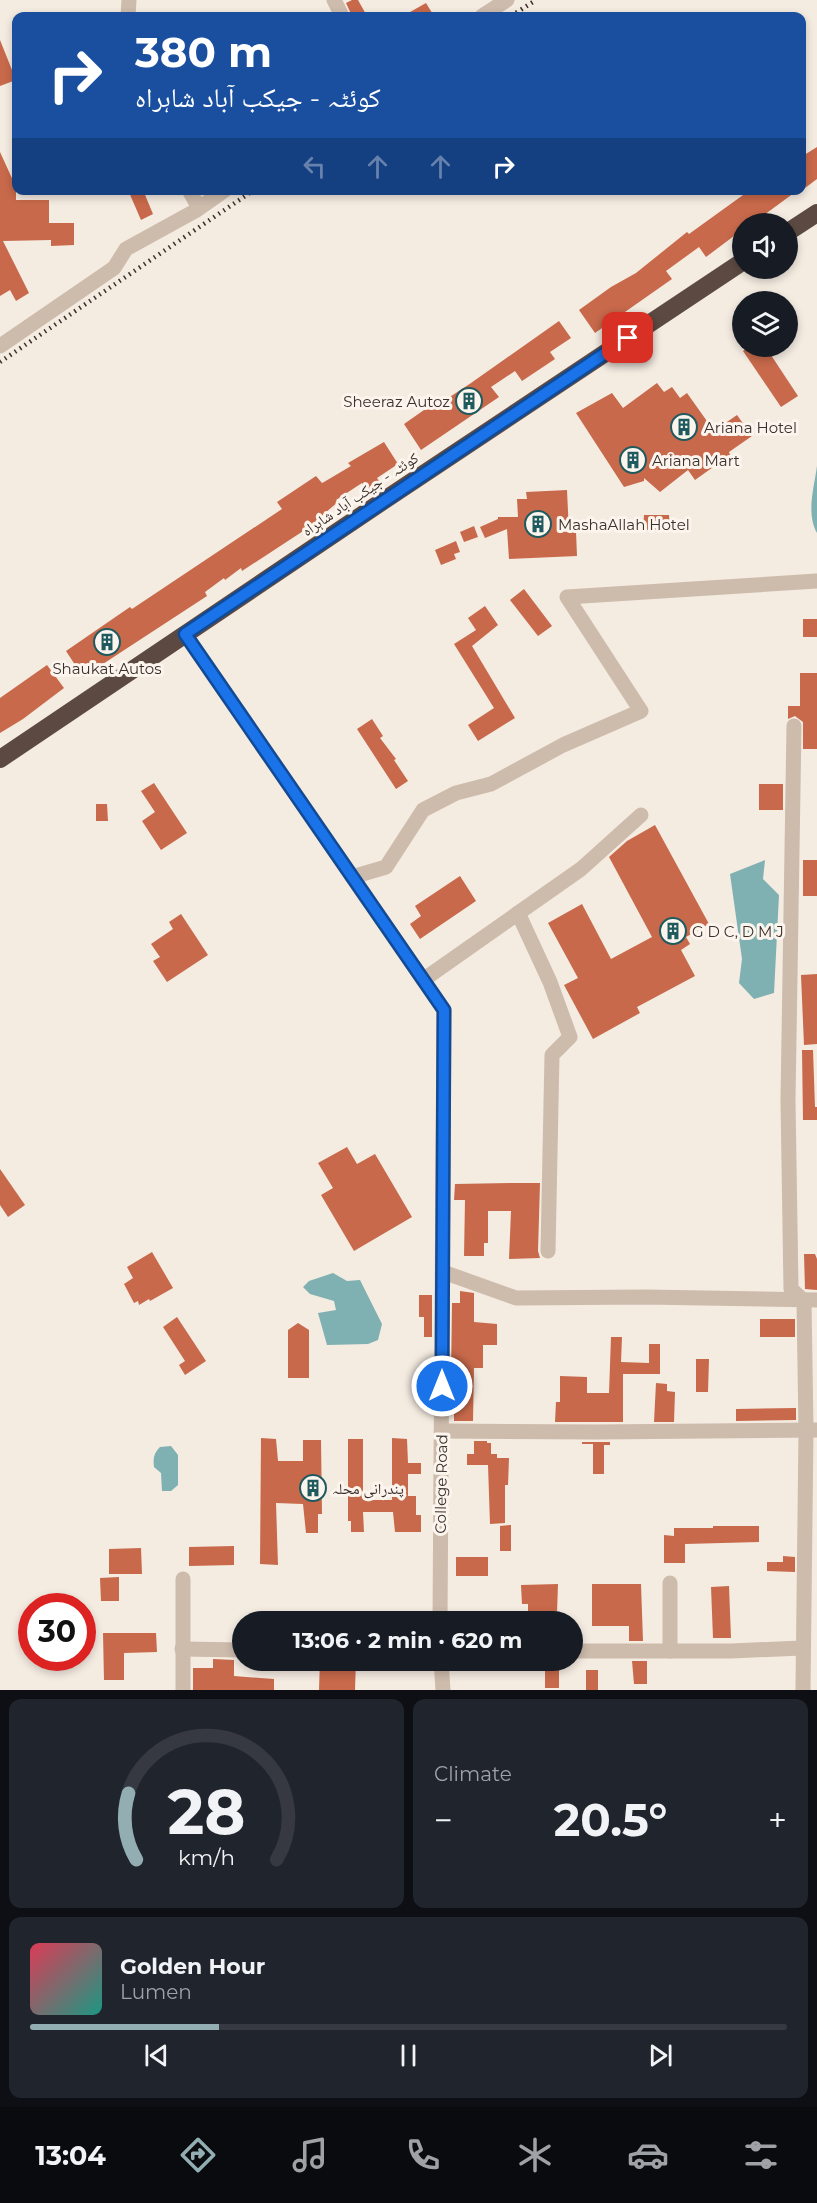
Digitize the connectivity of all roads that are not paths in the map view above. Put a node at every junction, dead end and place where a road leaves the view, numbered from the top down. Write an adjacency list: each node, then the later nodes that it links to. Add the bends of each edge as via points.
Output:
1 (507, 0): 2 (street)
2 (488, 12)
3 (192, 195): 5 (street)
4 (218, 195): 5 (street)
5 (199, 208): 9 (street, via 126,249 114,268)
6 (817, 213): 7 (highway)
7 (798, 225)
8 (732, 269): 11 (highway, کوئٹہ - جیکب آباد شاہراہ)
9 (0, 346)
10 (817, 581): 15 (street, via 567,597 641,711 563,745 491,784 456,793 423,810 386,867)
11 (185, 634): 13 (highway, کوئٹہ - جیکب آباد شاہراہ); 15 (street, College Road)
12 (794, 726): 20 (street, via 788,1100 791,1289)
13 (0, 759)
14 (641, 815): 16 (street, via 581,869)
15 (352, 877): 17 (street, College Road)
16 (518, 913): 17 (street); 18 (street, via 570,1037 552,1055)
17 (423, 980): 19 (street, College Road, via 444,1010)
18 (548, 1251)
19 (443, 1272): 20 (street, via 516,1298); 22 (street, College Road)
20 (811, 1300): 21 (street)
21 (812, 1430): 22 (street); 26 (street)
22 (442, 1431): 25 (street, College Road)
23 (183, 1579): 27 (street)
24 (670, 1583): 30 (street)
25 (440, 1611)
26 (802, 1648): 30 (street); 34 (street)
27 (182, 1649): 28 (street); 32 (street)
28 (232, 1650)
29 (583, 1651): 30 (street)
30 (670, 1651)
31 (442, 1671): 33 (street)
32 (183, 1690)
33 (443, 1690)
34 (803, 1690)

